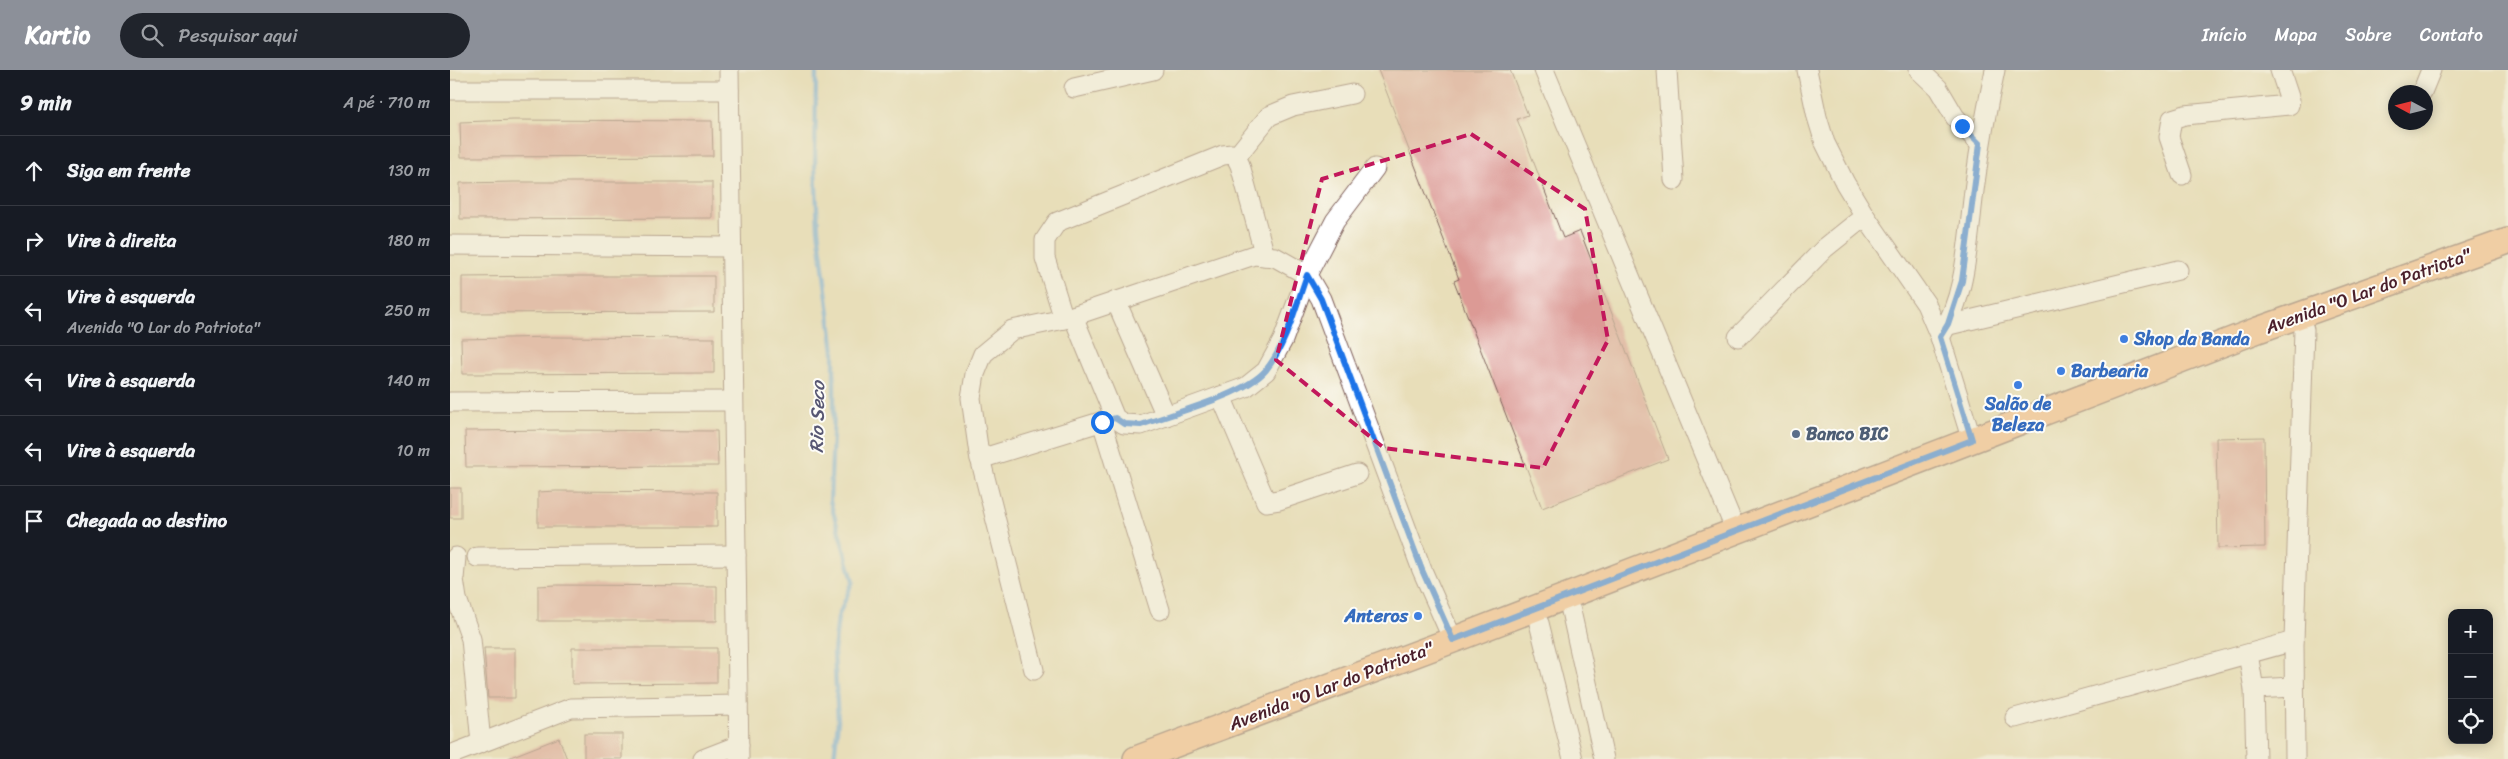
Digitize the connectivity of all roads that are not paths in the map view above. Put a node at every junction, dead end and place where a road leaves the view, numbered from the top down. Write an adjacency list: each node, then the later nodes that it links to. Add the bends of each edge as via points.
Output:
1 (728, 70): 13 (street)
2 (1153, 70): 11 (street)
3 (1544, 70): 41 (street)
4 (1667, 70): 19 (street)
5 (1807, 70): 20 (street, via 1816,117 1825,143)
6 (1919, 70): 15 (street, via 1938,88 1955,116)
7 (1995, 70): 15 (street)
8 (2280, 70): 18 (street, via 2289,105 2172,119 2169,137)
9 (2431, 70): 10 (street)
10 (2425, 85)
11 (1074, 88)
12 (450, 90): 13 (street)
13 (729, 90): 23 (street)
14 (1352, 94): 16 (street, via 1293,106 1269,116)
15 (1980, 144): 31 (street, via 1962,281)
16 (1236, 157): 24 (street); 29 (street, via 1223,155 1058,222 1045,240 1045,258)
17 (1375, 168): 27 (street, via 1336,220)
18 (2182, 175)
19 (1674, 180)
20 (1865, 216): 31 (street); 32 (street, via 1825,248)
21 (2508, 241): 38 (main road, Avenida "O Lar do Patriota", via 2258,330)
22 (450, 245): 23 (street)
23 (731, 247): 34 (street)
24 (1265, 256): 27 (street, via 1275,257); 28 (street, via 1254,255)
25 (2508, 256): 30 (main road, Avenida "O Lar do Patriota")
26 (2178, 270): 31 (street)
27 (1307, 275): 33 (street, via 1283,340 1266,370 1246,387); 46 (street, via 1321,299 1422,570)
28 (1116, 301): 29 (street); 36 (street)
29 (1068, 318): 37 (street); 39 (street, via 1012,330 982,354 971,398)
30 (2304, 329): 44 (main road, Avenida "O Lar do Patriota"); 47 (street)
31 (1944, 331): 38 (street)
32 (1738, 337)
33 (1221, 396): 36 (street); 40 (street, via 1266,502)
34 (733, 401): 35 (street); 42 (street)
35 (450, 402)
36 (1166, 416): 37 (street, via 1141,425)
37 (1108, 420): 39 (street); 43 (street)
38 (1972, 440): 41 (main road, Avenida "O Lar do Patriota")
39 (980, 459): 49 (street)
40 (1357, 474)
41 (1736, 532): 46 (main road, Avenida "O Lar do Patriota")
42 (736, 555): 52 (street); 54 (street, via 477,556 474,550 465,546 458,550 454,579 471,640)
43 (1160, 610)
44 (1571, 611): 45 (main road, Avenida "O Lar do Patriota"); 61 (street)
45 (1539, 623): 59 (main road, Avenida "O Lar do Patriota", via 1332,698); 60 (street)
46 (1453, 640): 58 (main road, Avenida "O Lar do Patriota")
47 (2294, 642): 48 (street); 50 (street)
48 (2248, 654): 51 (street); 53 (street)
49 (1034, 670)
50 (2294, 687): 51 (street); 63 (street)
51 (2254, 688): 62 (street)
52 (738, 705): 54 (street, via 571,708); 55 (street)
53 (2015, 718)
54 (481, 743): 56 (street)
55 (739, 752): 57 (street)
56 (450, 755)
57 (703, 759)
58 (1136, 759)
59 (1177, 759)
60 (1573, 759)
61 (1604, 759)
62 (2256, 759)
63 (2295, 759)

